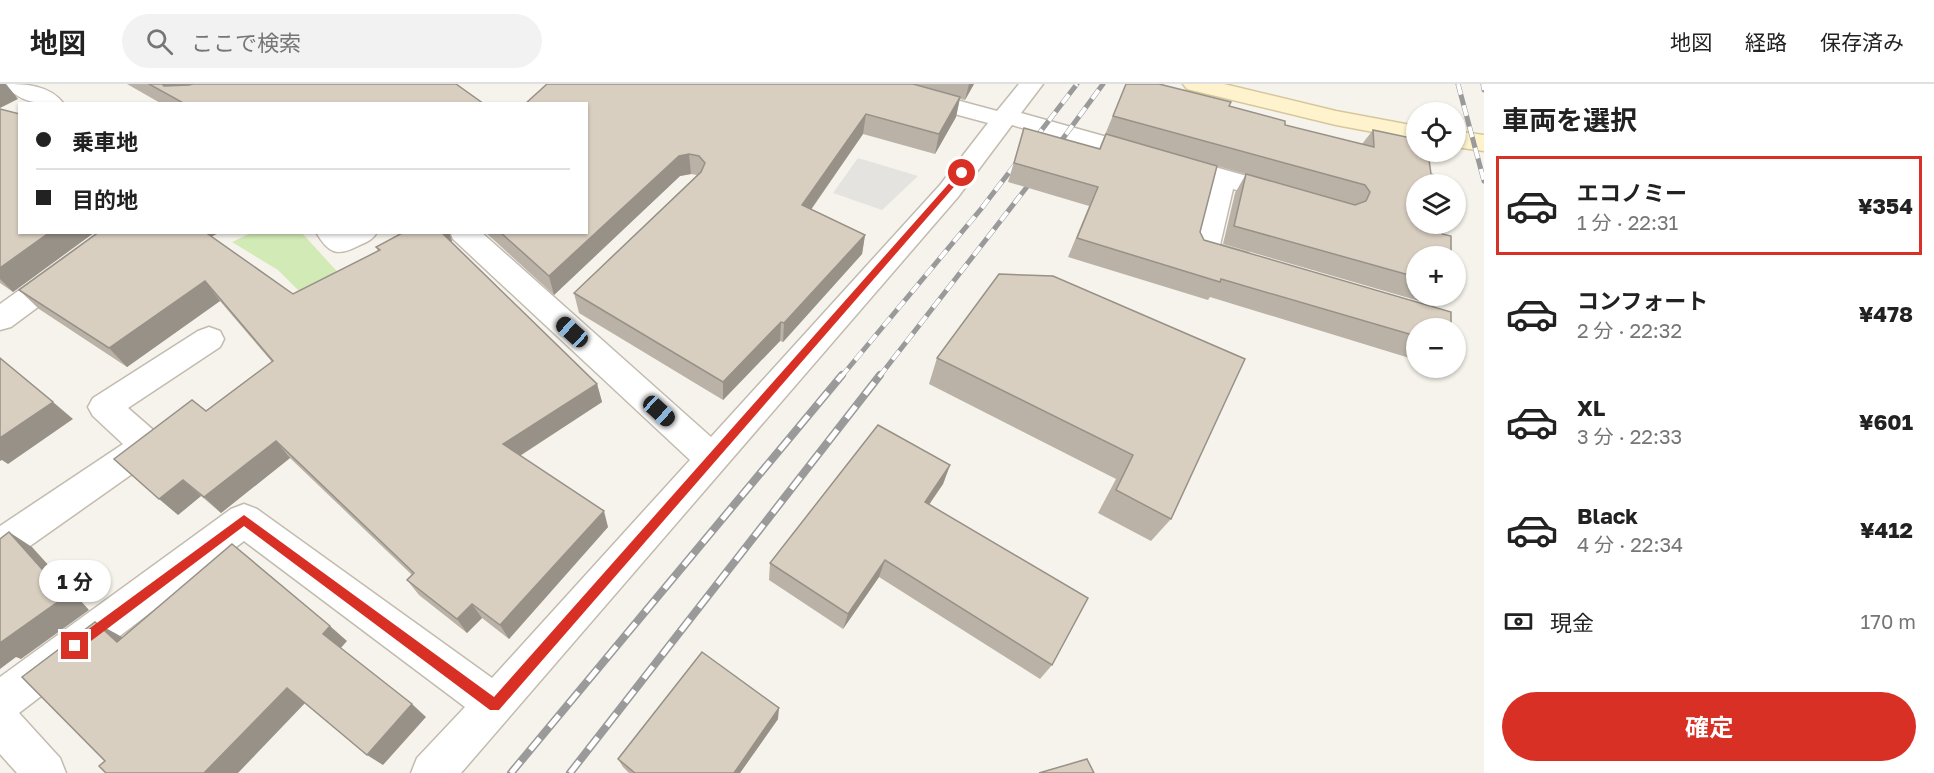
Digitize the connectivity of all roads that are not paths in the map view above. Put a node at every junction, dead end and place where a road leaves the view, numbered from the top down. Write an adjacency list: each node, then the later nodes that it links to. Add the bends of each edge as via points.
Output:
1 (18, 84): 5 (street)
2 (870, 84): 6 (street)
3 (1031, 84): 6 (street)
4 (1195, 84): 7 (street)
5 (49, 102)
6 (1004, 118): 10 (street); 19 (street, via 949,191)
7 (1406, 131)
8 (1466, 141): 9 (street)
9 (1484, 143)
10 (1222, 178): 11 (street); 16 (street, via 1205,251)
11 (1309, 202)
12 (117, 234): 17 (street)
13 (331, 234): 14 (street, via 340,244)
14 (360, 234)
15 (466, 234): 19 (street, via 563,308)
16 (1262, 268)
17 (0, 319)
18 (209, 339): 20 (street, via 104,407 147,446)
19 (712, 459): 22 (street)
20 (0, 546)
21 (0, 702): 22 (street, via 244,520)
22 (495, 705): 25 (street)
23 (0, 722): 24 (street)
24 (45, 773)
25 (432, 773)

